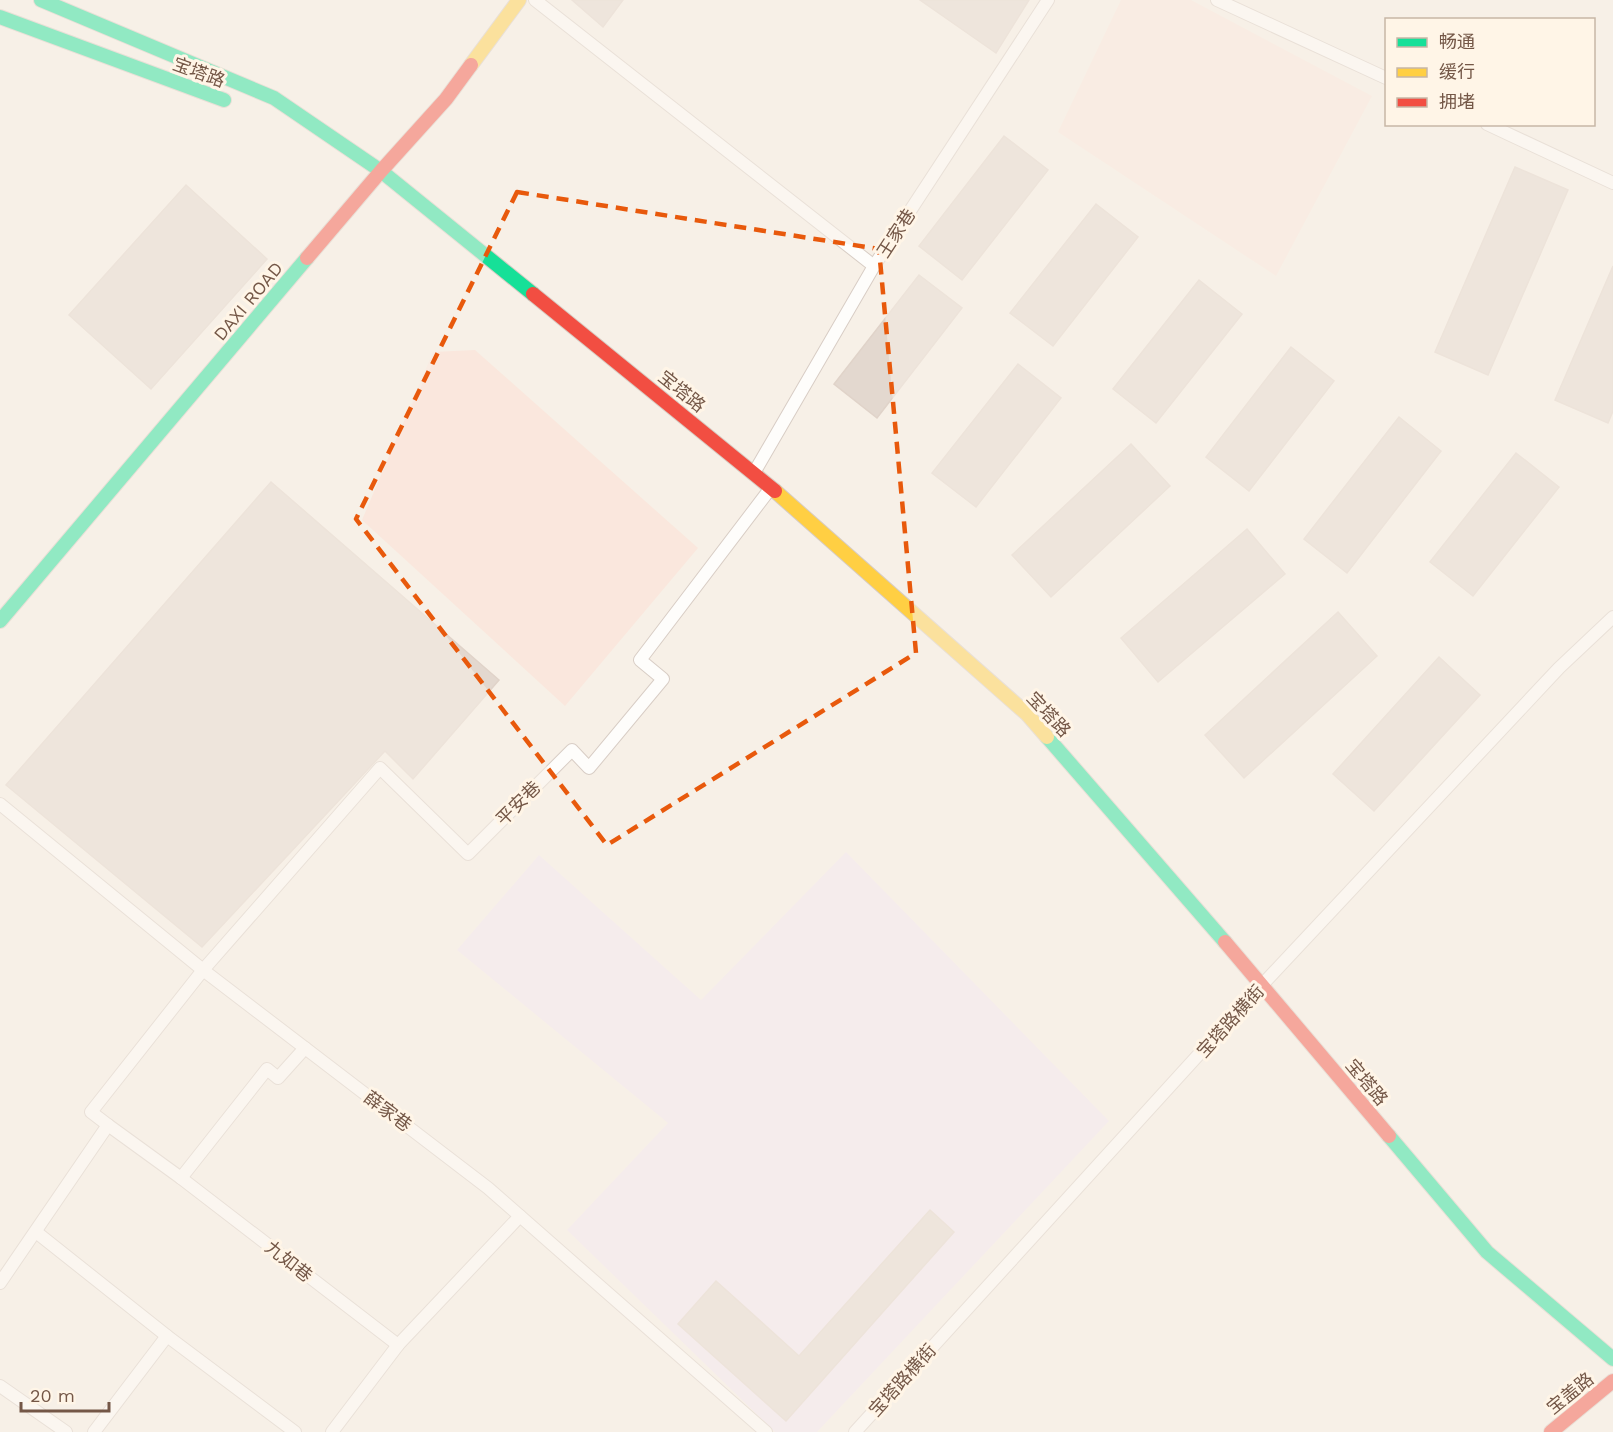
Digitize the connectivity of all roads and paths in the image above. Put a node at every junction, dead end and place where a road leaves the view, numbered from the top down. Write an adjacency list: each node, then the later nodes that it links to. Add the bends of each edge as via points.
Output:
1 (41, 0): 11 (main road, 宝塔路, via 274,98)
2 (519, 0): 11 (main road, DAXI ROAD, via 446,99)
3 (535, 0): 13 (lane)
4 (1048, 0): 13 (lane, 王家巷)
5 (1217, 0): 7 (lane)
6 (0, 17): 8 (main road, 宝塔路)
7 (1385, 78)
8 (233, 103)
9 (1491, 126): 12 (lane)
10 (297, 131): 11 (main road, 宝塔路)
11 (381, 171): 14 (main road, 宝塔路); 17 (main road, DAXI ROAD)
12 (1613, 183)
13 (874, 266): 14 (lane, 王家巷)
14 (754, 472): 15 (main road, 宝塔路)
15 (771, 487): 19 (lane, 平安巷, via 640,660 663,679 589,768 572,750 468,854 380,768); 20 (main road, 宝塔路, via 1027,714)
16 (1613, 617): 20 (lane, 宝塔路横街, via 1559,668)
17 (0, 621)
18 (0, 804): 19 (lane, 薛家巷)
19 (203, 970): 21 (lane, 薛家巷); 22 (lane, 九如巷, via 91,1112)
20 (1262, 985): 29 (main road, 宝塔路, via 1487,1252); 37 (lane, 宝塔路横街)
21 (304, 1048): 23 (lane, via 278,1078 267,1069); 24 (lane, 薛家巷)
22 (108, 1125): 23 (lane, 九如巷); 25 (lane)
23 (181, 1178): 28 (lane, 九如巷)
24 (520, 1216): 28 (lane); 36 (lane, 薛家巷)
25 (36, 1232): 26 (lane); 27 (lane)
26 (0, 1283)
27 (166, 1336): 33 (lane); 34 (lane)
28 (398, 1345): 35 (lane)
29 (1613, 1359)
30 (1613, 1381): 38 (main road, 宝盖路)
31 (0, 1386): 32 (lane)
32 (66, 1432)
33 (94, 1432)
34 (295, 1432)
35 (332, 1432)
36 (766, 1432)
37 (855, 1432)
38 (1551, 1432)

